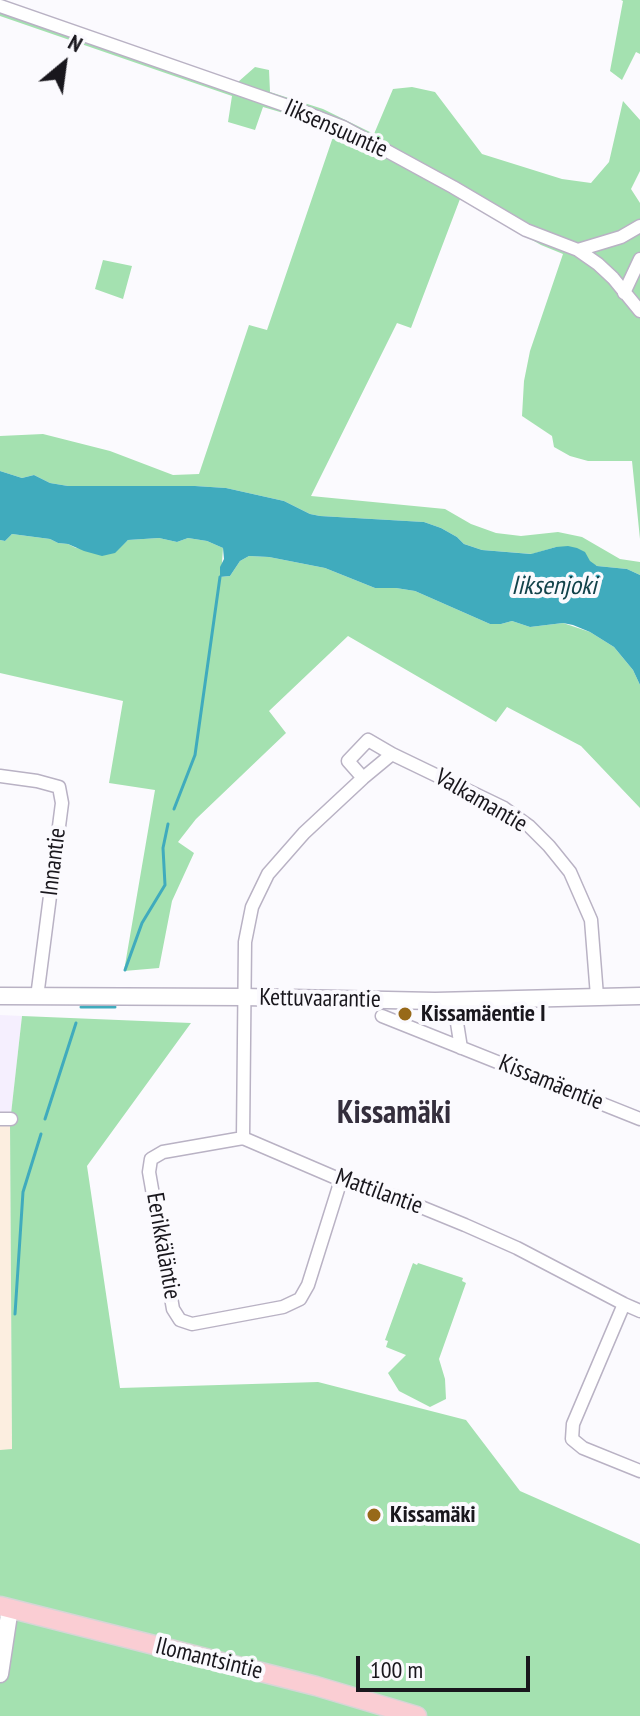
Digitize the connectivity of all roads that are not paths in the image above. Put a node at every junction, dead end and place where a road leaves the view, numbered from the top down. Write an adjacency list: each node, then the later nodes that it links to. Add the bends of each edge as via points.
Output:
1 (0, 6): 3 (street, Iiksensuuntie, via 343,127 526,230)
2 (640, 226): 3 (street)
3 (578, 250): 5 (street, Iiksensuuntie)
4 (640, 259): 5 (street)
5 (624, 293): 6 (street, Iiksensuuntie)
6 (640, 311)
7 (392, 754): 9 (street); 9 (street, Valkamantie, via 368,740 348,761); 11 (street, Valkamantie, via 504,808 549,846 570,872 591,920)
8 (0, 776): 13 (street, Innantie, via 59,787 62,803)
9 (363, 778): 14 (street, via 268,874 252,907 245,942)
10 (0, 996): 13 (street, Kettuvaarantie)
11 (597, 996): 12 (street, Kettuvaarantie); 15 (street, Kettuvaarantie)
12 (640, 996)
13 (37, 997): 14 (street, Kettuvaarantie)
14 (244, 997): 15 (street, Kettuvaarantie); 19 (street)
15 (458, 1000): 17 (street)
16 (382, 1016): 17 (street, Kissamäentie)
17 (461, 1048): 18 (street, Kissamäentie)
18 (640, 1119)
19 (243, 1138): 20 (street, Mattilantie); 20 (street, Eerikkäläntie, via 163,1152 151,1159 173,1309 180,1320 192,1324 300,1299)
20 (341, 1180): 21 (street, Mattilantie, via 504,1242)
21 (624, 1304): 22 (street, Mattilantie); 23 (street, via 573,1424 572,1439)
22 (640, 1311)
23 (640, 1471)
24 (5, 1607): 25 (street); 26 (main road, Ilomantsintie)
25 (0, 1674)
26 (417, 1716)

